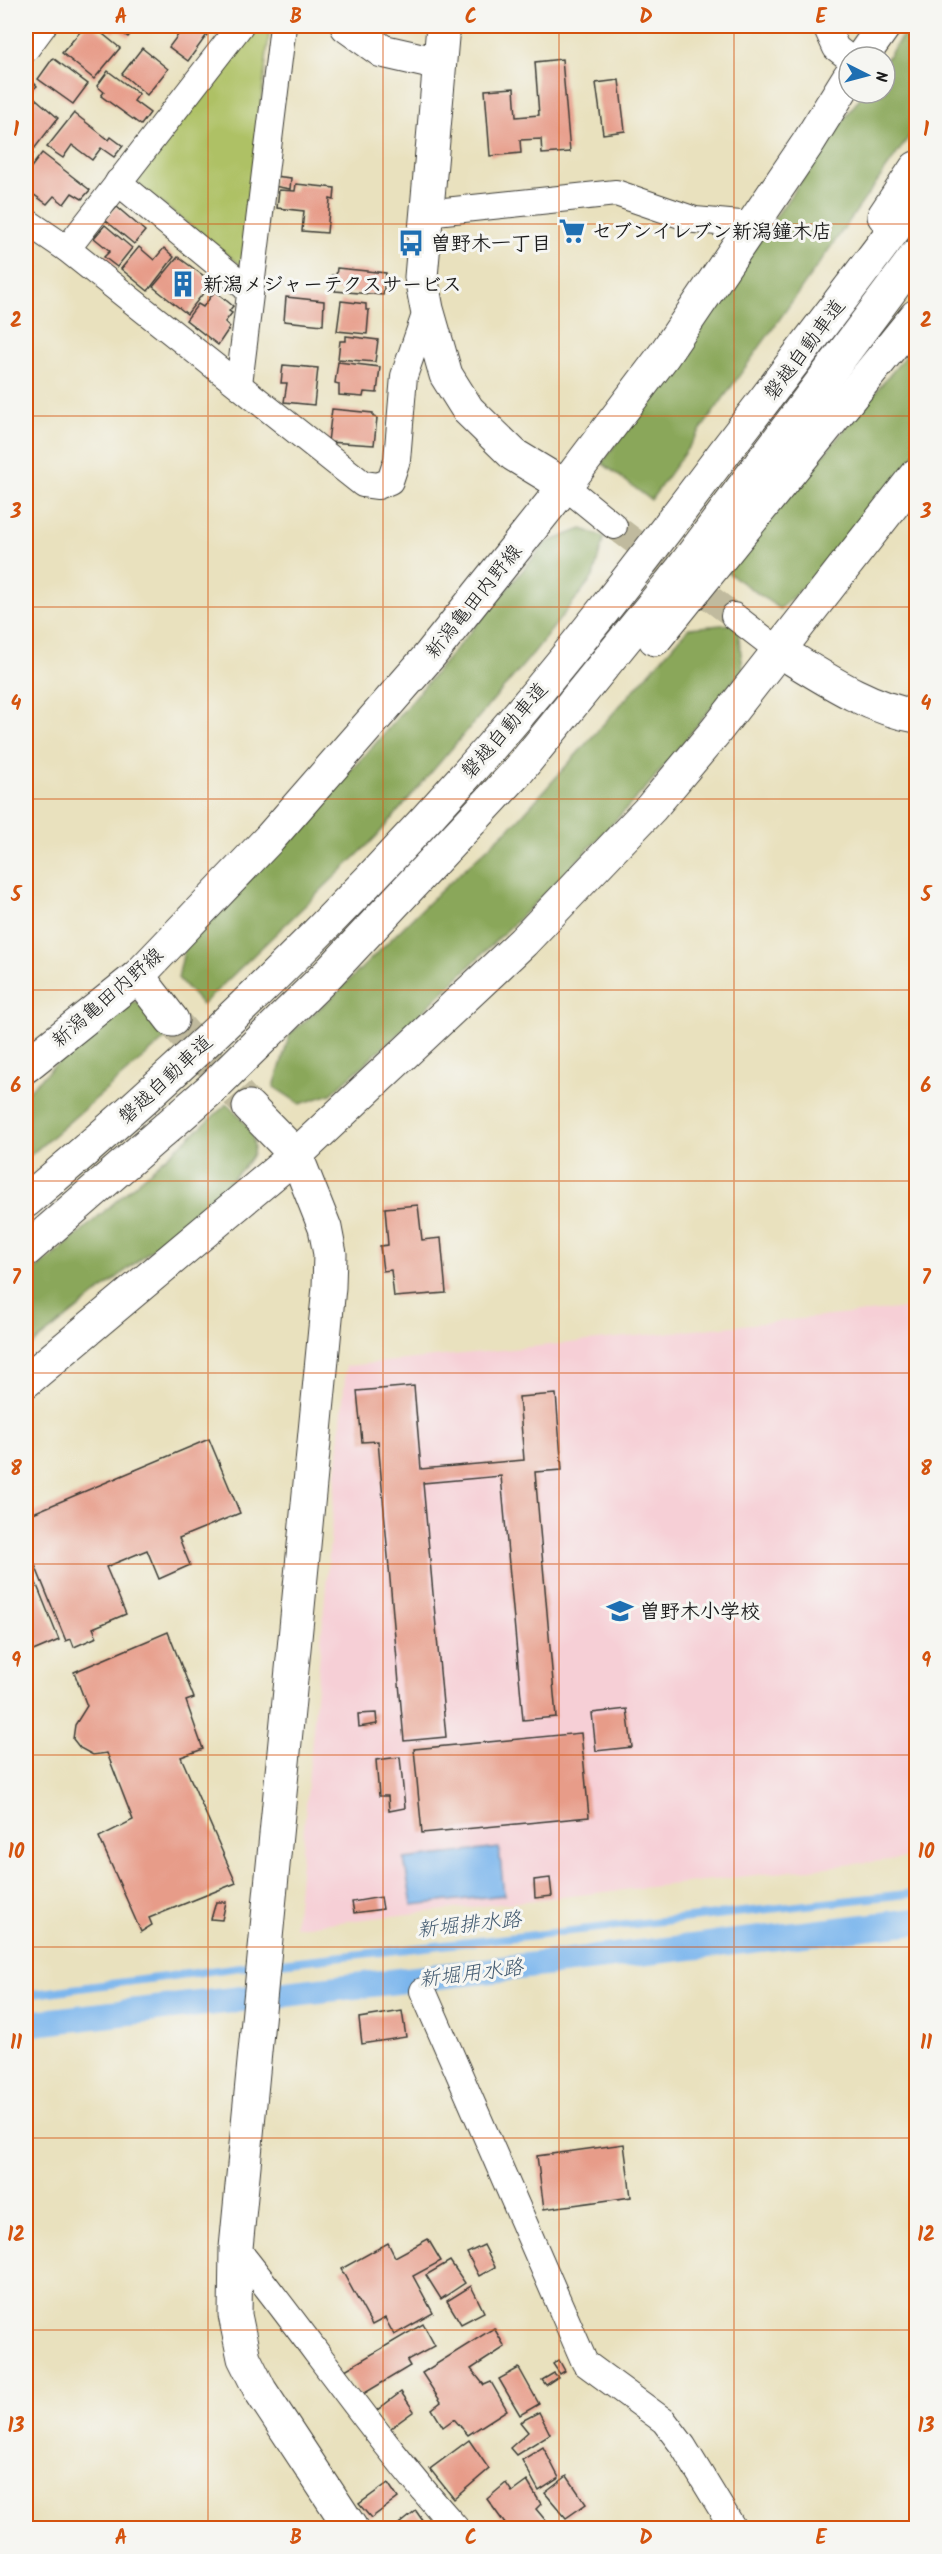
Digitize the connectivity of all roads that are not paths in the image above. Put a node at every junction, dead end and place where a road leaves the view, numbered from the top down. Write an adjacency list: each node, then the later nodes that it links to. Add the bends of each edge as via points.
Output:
1 (43, 26): 9 (street)
2 (240, 26): 14 (street)
3 (283, 26): 21 (street)
4 (347, 26): 11 (main road, via 382,51)
5 (443, 26): 11 (main road)
6 (826, 26): 10 (street)
7 (884, 26): 8 (main road)
8 (871, 45)
9 (26, 49)
10 (837, 49)
11 (439, 64): 16 (main road)
12 (837, 96): 18 (main road, 新潟亀田内野線)
13 (916, 168): 25 (main road)
14 (118, 182): 19 (street); 21 (street)
15 (916, 200): 25 (main road, 磐越自動車道)
16 (426, 213): 18 (street, via 616,193 695,220); 22 (main road, via 421,277)
17 (26, 221): 19 (street)
18 (752, 225): 27 (main road, 新潟亀田内野線, via 664,355)
19 (67, 249): 24 (street)
20 (916, 256): 32 (main road, 磐越自動車道, via 682,569)
21 (250, 291): 24 (street)
22 (426, 309): 24 (street, via 405,376 397,460 390,480 378,486 363,484); 27 (main road, via 446,375 468,410 514,455)
23 (916, 316): 32 (main road, via 613,690)
24 (239, 384)
25 (722, 456): 38 (main road, 磐越自動車道, via 567,657 407,840 305,947 185,1062)
26 (916, 475): 30 (main road)
27 (565, 486): 28 (street); 33 (main road, 新潟亀田内野線, via 400,690 270,838)
28 (614, 526)
29 (734, 616): 30 (street)
30 (778, 650): 31 (main road, via 839,687); 37 (main road, via 651,808 576,888 524,942)
31 (916, 716)
32 (518, 771): 39 (main road, 磐越自動車道, via 329,973 211,1089)
33 (138, 976): 34 (main road); 35 (main road, 新潟亀田内野線)
34 (172, 1020)
35 (26, 1066)
36 (249, 1107): 37 (main road)
37 (296, 1155): 40 (main road); 42 (main road, via 325,1228 330,1254 329,1287)
38 (26, 1201)
39 (26, 1250)
40 (26, 1381)
41 (423, 1990): 45 (street, via 585,2363 664,2421)
42 (236, 2248): 43 (main road, via 235,2315 244,2358 260,2390); 44 (street, via 358,2410)
43 (351, 2529)
44 (456, 2529)
45 (733, 2529)

